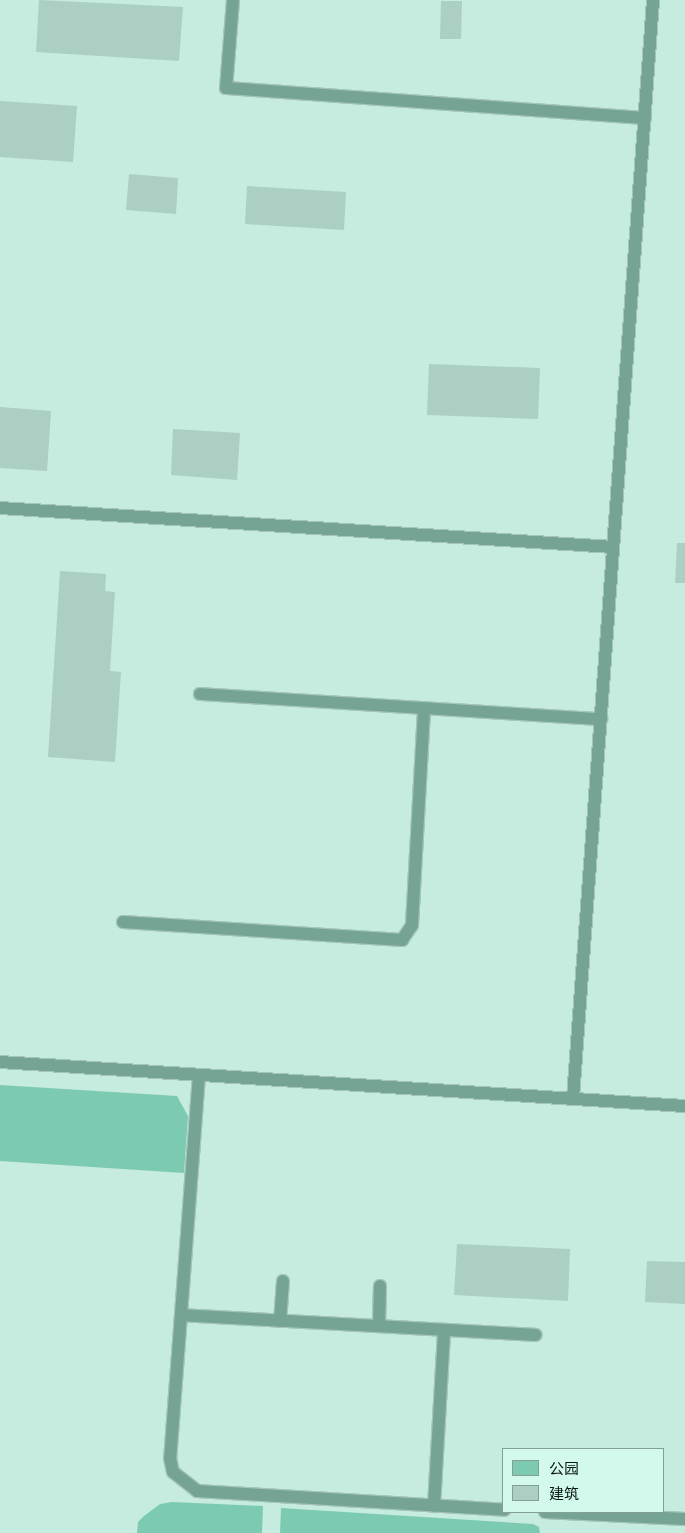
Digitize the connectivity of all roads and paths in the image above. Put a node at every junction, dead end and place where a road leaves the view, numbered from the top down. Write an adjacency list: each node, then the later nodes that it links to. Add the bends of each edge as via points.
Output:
1 (233, 0): 3 (lane, via 226,88)
2 (653, 0): 3 (lane)
3 (644, 118): 5 (lane)
4 (0, 508): 5 (lane)
5 (613, 547): 8 (lane)
6 (200, 694): 7 (lane)
7 (424, 708): 8 (lane); 9 (lane, via 412,925 402,940)
8 (600, 719): 12 (lane)
9 (123, 922)
10 (0, 1062): 11 (lane)
11 (199, 1075): 12 (lane); 16 (lane)
12 (573, 1098): 13 (lane)
13 (685, 1106)
14 (283, 1281): 17 (lane)
15 (380, 1286): 18 (lane)
16 (181, 1316): 17 (lane); 21 (lane, via 170,1458 173,1472 183,1483 196,1491)
17 (280, 1321): 18 (lane)
18 (379, 1326): 19 (lane)
19 (444, 1330): 20 (lane); 21 (lane)
20 (535, 1335)
21 (434, 1506): 22 (lane)
22 (502, 1510)
23 (565, 1513): 24 (lane)
24 (685, 1519)

